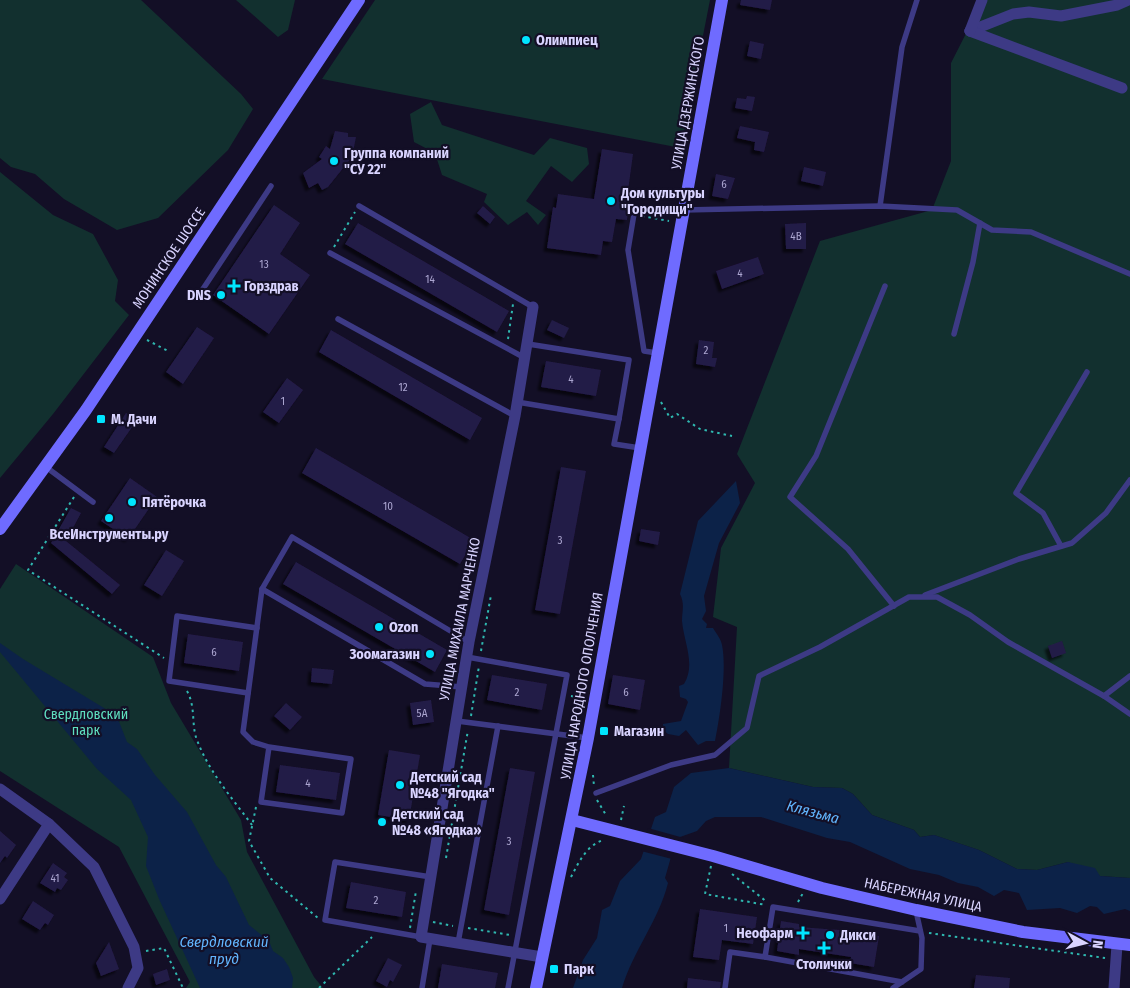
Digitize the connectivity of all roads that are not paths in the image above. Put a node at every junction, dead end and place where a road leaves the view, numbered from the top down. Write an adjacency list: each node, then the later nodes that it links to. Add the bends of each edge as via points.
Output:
1 (359, 0): 30 (street, МОНИНСКОЕ ШОССЕ)
2 (722, 0): 11 (street, УЛИЦА ДЗЕРЖИНСКОГО)
3 (917, 0): 10 (lane, via 902,47)
4 (982, 0): 6 (street)
5 (1128, 0): 6 (street, via 1061,16 1029,12 1013,14)
6 (970, 31): 7 (street)
7 (1122, 88)
8 (271, 186): 17 (lane)
9 (359, 206): 18 (lane)
10 (880, 206): 11 (lane); 13 (lane, via 957,210)
11 (684, 210): 22 (street, УЛИЦА ДЗЕРЖИНСКОГО)
12 (634, 214): 22 (lane, via 628,250 644,351)
13 (980, 223): 15 (lane, via 992,230 1031,232); 20 (lane)
14 (330, 253): 23 (lane)
15 (1130, 274)
16 (885, 286): 37 (lane, via 816,456 790,497 848,549)
17 (199, 296)
18 (533, 307): 21 (street, УЛИЦА МИХАИЛА МАРЧЕНКО)
19 (338, 319): 27 (lane)
20 (954, 334)
21 (528, 344): 23 (street, УЛИЦА МИХАИЛА МАРЧЕНКО); 28 (lane, via 629,360)
22 (657, 353): 25 (street, УЛИЦА ДЗЕРЖИНСКОГО)
23 (525, 358): 26 (street, УЛИЦА МИХАИЛА МАРЧЕНКО)
24 (1087, 372): 34 (lane, via 1016,493 1043,513)
25 (654, 392): 29 (street, УЛИЦА НАРОДНОГО ОПОЛЧЕНИЯ)
26 (517, 402): 27 (street, УЛИЦА МИХАИЛА МАРЧЕНКО); 28 (lane)
27 (515, 416): 39 (street, УЛИЦА МИХАИЛА МАРЧЕНКО)
28 (618, 419): 29 (lane, via 614,444)
29 (640, 448): 49 (street, УЛИЦА НАРОДНОГО ОПОЛЧЕНИЯ)
30 (46, 467): 32 (lane); 33 (street, МОНИНСКОЕ ШОССЕ)
31 (1130, 480): 34 (lane, via 1106,513 1079,538)
32 (92, 502)
33 (0, 529)
34 (1061, 546): 36 (lane)
35 (262, 589): 38 (lane); 39 (lane, via 292,537); 42 (lane, via 424,684)
36 (920, 597): 37 (lane); 44 (lane, via 937,597 1008,642)
37 (894, 606): 52 (lane, via 759,676 747,728 715,754 671,765)
38 (257, 628): 43 (lane); 43 (lane, via 177,616 169,681)
39 (470, 642): 40 (street, УЛИЦА МИХАИЛА МАРЧЕНКО)
40 (467, 657): 42 (street, УЛИЦА МИХАИЛА МАРЧЕНКО); 48 (lane, via 567,675)
41 (1130, 676): 44 (lane)
42 (462, 687): 46 (street, УЛИЦА МИХАИЛА МАРЧЕНКО)
43 (248, 693): 50 (lane, via 244,732 253,742)
44 (1104, 696): 45 (lane)
45 (1130, 714)
46 (457, 720): 47 (lane); 55 (street, УЛИЦА МИХАИЛА МАРЧЕНКО)
47 (498, 726): 48 (lane); 60 (lane)
48 (556, 734): 49 (lane); 62 (lane)
49 (588, 738): 53 (street, УЛИЦА НАРОДНОГО ОПОЛЧЕНИЯ)
50 (270, 747): 50 (lane, via 351,760 342,814 261,802)
51 (0, 789): 54 (street)
52 (596, 793)
53 (572, 820): 57 (street, НАБЕРЕЖНАЯ УЛИЦА, via 617,826 715,860); 63 (street, УЛИЦА НАРОДНОГО ОПОЛЧЕНИЯ)
54 (49, 824): 56 (street); 66 (street, via 94,867 134,947 138,968)
55 (431, 877): 59 (street, УЛИЦА МИХАИЛА МАРЧЕНКО); 59 (lane, via 335,862 325,920)
56 (0, 899)
57 (916, 910): 58 (lane); 61 (street, НАБЕРЕЖНАЯ УЛИЦА, via 1023,932)
58 (920, 931): 64 (lane, via 773,907); 65 (lane, via 921,970)
59 (425, 938): 60 (street); 67 (lane)
60 (458, 944): 62 (street)
61 (1124, 945): 72 (street, via 1116,959)
62 (515, 953): 63 (street); 68 (lane)
63 (542, 957): 69 (street, УЛИЦА НАРОДНОГО ОПОЛЧЕНИЯ)
64 (765, 957): 65 (lane); 70 (lane, via 730,952)
65 (902, 982): 71 (lane)
66 (128, 988)
67 (422, 988)
68 (508, 988)
69 (536, 988)
70 (725, 988)
71 (893, 988)
72 (1114, 988)

